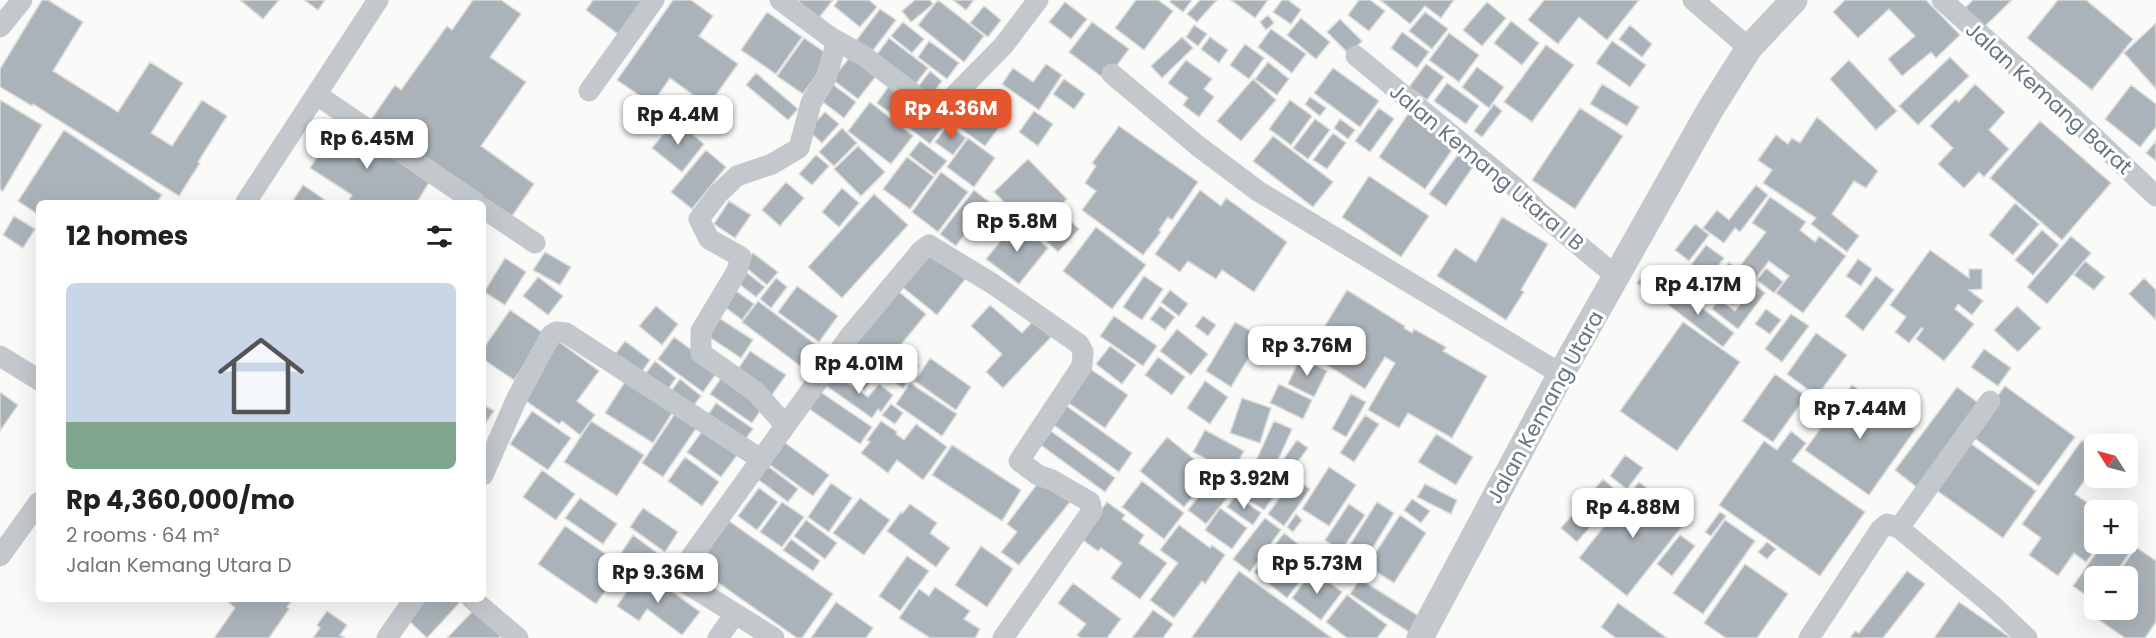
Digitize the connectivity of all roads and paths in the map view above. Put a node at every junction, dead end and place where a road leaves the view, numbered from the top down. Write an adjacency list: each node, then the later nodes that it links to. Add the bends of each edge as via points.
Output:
1 (22, 0): 9 (street)
2 (378, 0): 15 (street)
3 (654, 0): 14 (street)
4 (1038, 0): 10 (street, via 1003,46 938,110)
5 (1693, 0): 11 (street)
6 (1794, 0): 11 (street, Jalan Kemang Utara)
7 (1942, 0): 16 (street, Jalan Kemang Barat)
8 (784, 1): 10 (street)
9 (0, 27)
10 (837, 41): 26 (street, via 825,78 811,103 799,148 772,164 737,176 699,219 709,239 741,257 737,272 701,331 701,353 756,392)
11 (1749, 48): 21 (street, Jalan Kemang Utara)
12 (1356, 56): 21 (street, Jalan Kemang Utara I B)
13 (1112, 74): 23 (street, via 1258,191)
14 (589, 91)
15 (316, 94): 17 (street); 18 (street)
16 (2156, 196)
17 (247, 200)
18 (472, 200)
19 (486, 210): 20 (street)
20 (535, 243)
21 (1617, 277): 23 (street, Jalan Kemang Utara)
22 (0, 356): 24 (street)
23 (1561, 374): 40 (street, Jalan Kemang Utara)
24 (36, 378)
25 (1990, 400): 30 (street)
26 (785, 426): 27 (street); 39 (street, via 850,336 929,245 1079,344 1082,366 1020,460 1038,475 1090,502 1092,511)
27 (762, 460): 28 (street, via 566,333 556,332 550,335 517,398); 34 (street, via 682,575 686,583)
28 (486, 468)
29 (36, 506): 31 (street)
30 (1899, 528): 41 (street, via 1887,524 1880,530); 42 (street)
31 (0, 556)
32 (406, 602): 35 (street)
33 (476, 602): 36 (street)
34 (735, 614): 37 (street); 38 (street)
35 (387, 638)
36 (518, 638)
37 (718, 638)
38 (774, 638)
39 (1003, 638)
40 (1420, 638)
41 (1809, 638)
42 (2027, 638)

